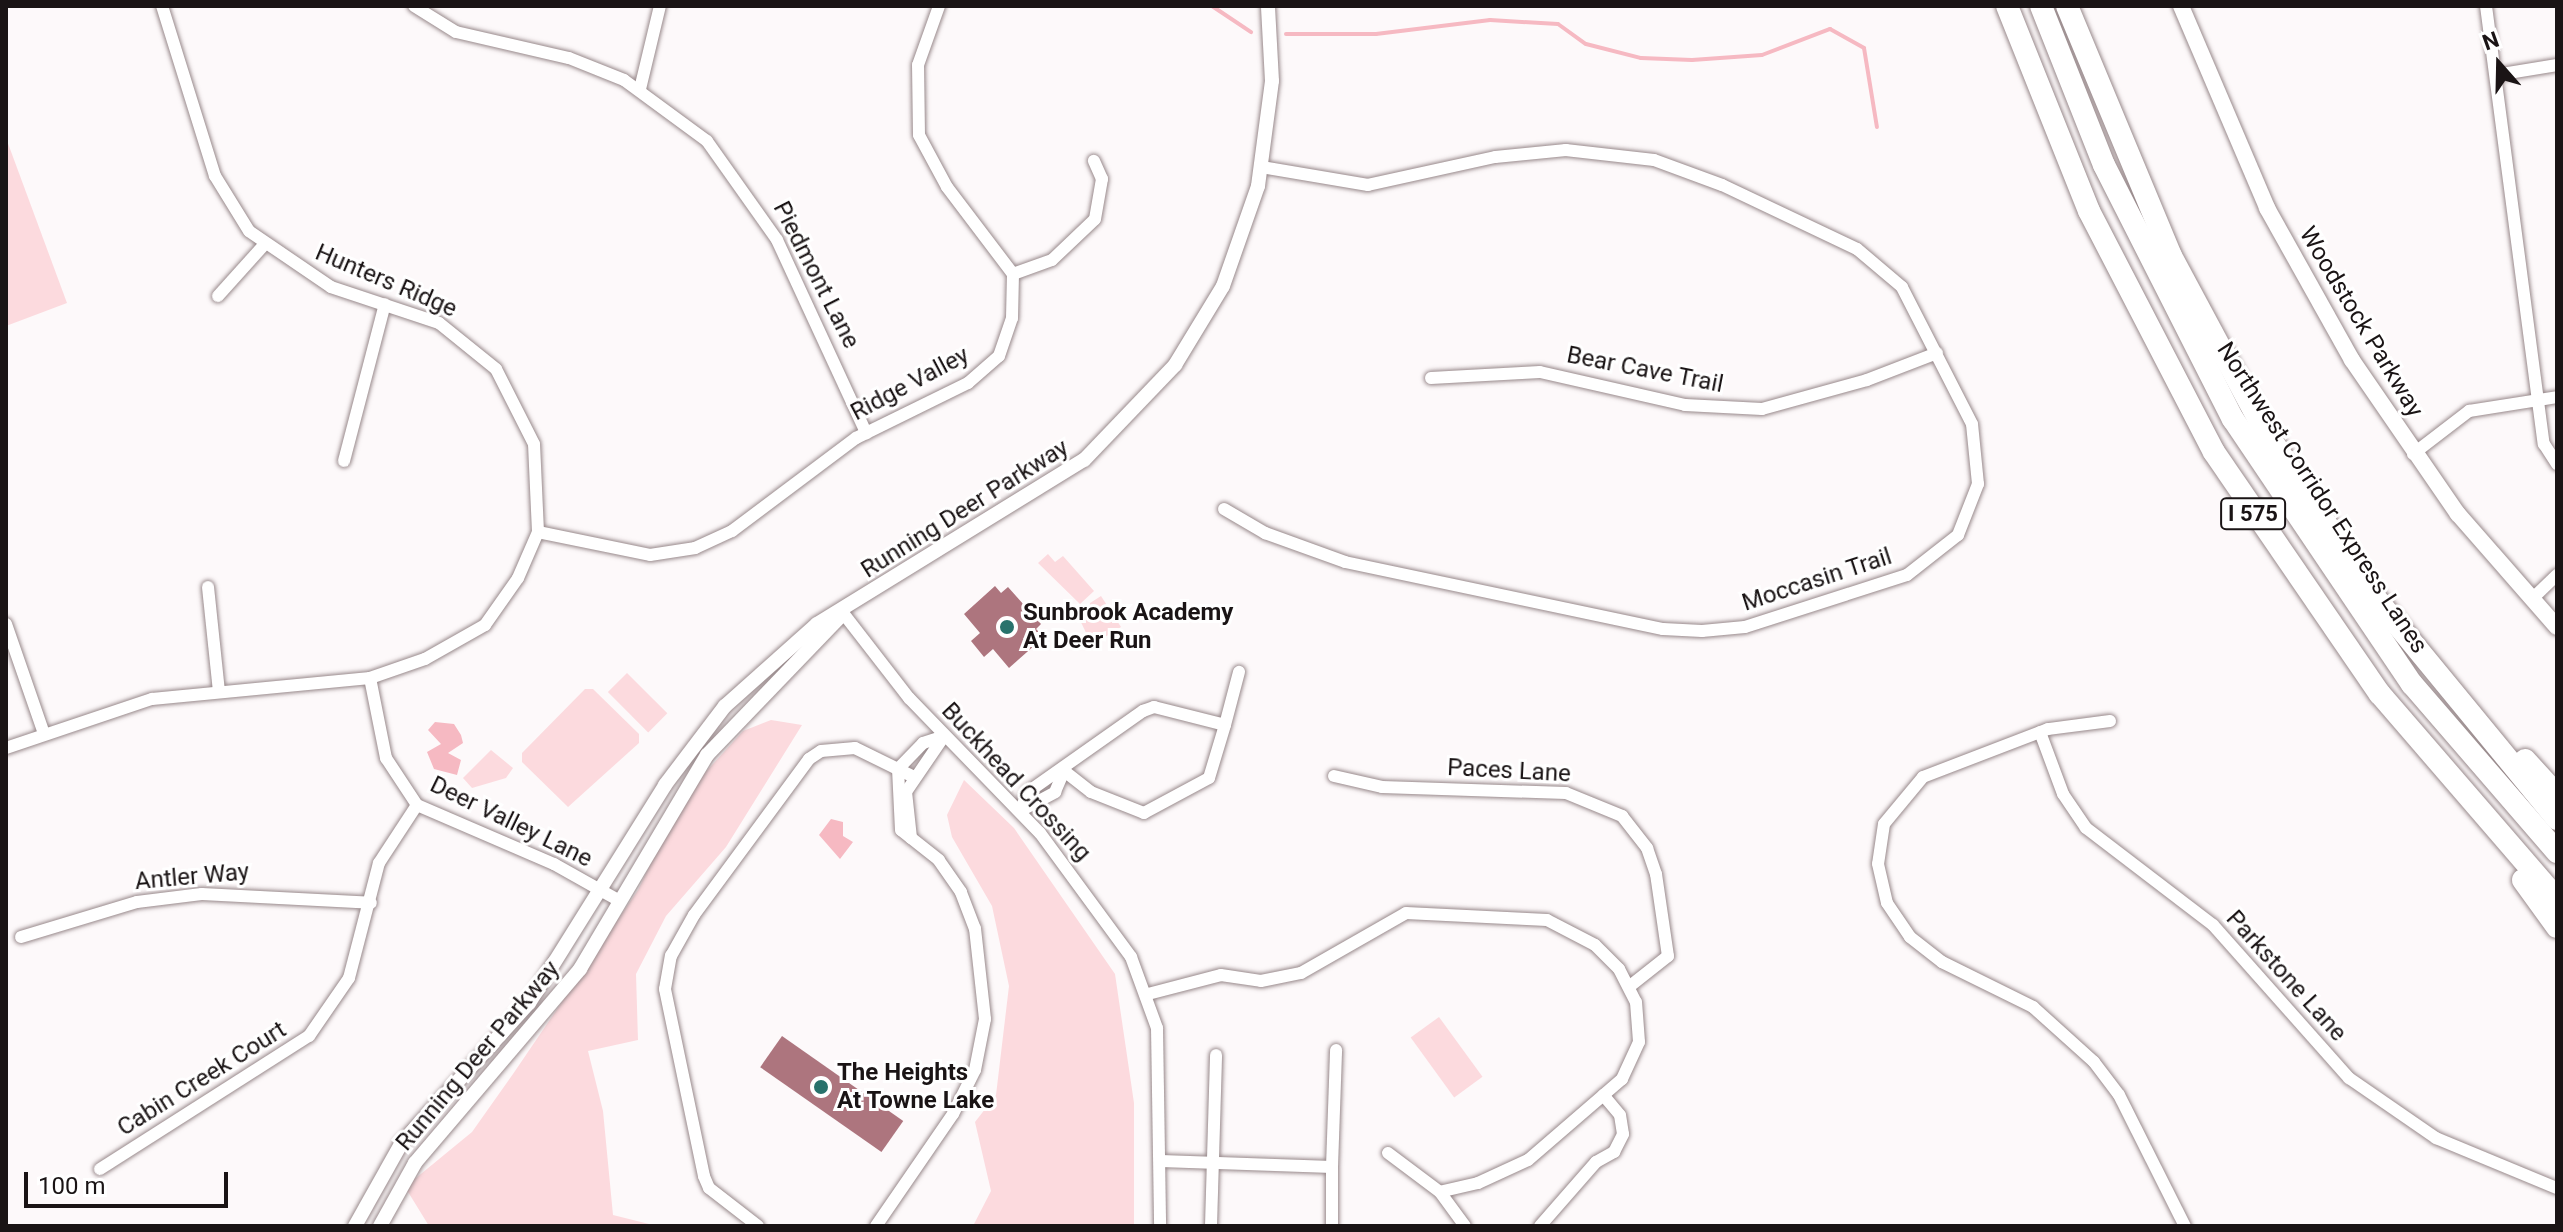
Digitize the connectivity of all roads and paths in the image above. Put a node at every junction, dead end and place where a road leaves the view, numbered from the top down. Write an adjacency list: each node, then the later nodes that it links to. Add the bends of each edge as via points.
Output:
1 (162, 6): 16 (street, Hunters Ridge, via 215,176)
2 (414, 6): 13 (street, Piedmont Lane, via 456,32 586,63)
3 (660, 6): 13 (street)
4 (939, 6): 17 (street, via 918,65 919,135 947,187)
5 (1268, 6): 15 (street, Running Deer Parkway, via 1272,81)
6 (2007, 6): 50 (highway, I 575, via 2095,225 2214,452 2336,635)
7 (2041, 6): 56 (highway, Northwest Corridor Express Lanes, via 2104,165 2233,419 2412,684)
8 (2067, 6): 32 (highway, I 575, via 2133,174 2225,362)
9 (2181, 6): 25 (main road, Woodstock Parkway, via 2267,208)
10 (2486, 6): 12 (street)
11 (2557, 65): 12 (street)
12 (2496, 75): 22 (street)
13 (640, 89): 24 (street, Piedmont Lane, via 707,141 756,204)
14 (1094, 161): 17 (street, via 1102,179 1095,219 1052,260)
15 (1262, 167): 20 (street, Moccasin Trail, via 1368,185 1537,151 1654,160 1733,190 1876,261 1912,300); 34 (street, Running Deer Parkway, via 1223,286 1186,349 1138,411 1062,476)
16 (263, 246): 18 (street); 19 (street, Hunters Ridge, via 331,287)
17 (1013, 274): 24 (street, Ridge Valley, via 1012,318 999,356 968,383)
18 (218, 296)
19 (385, 304): 26 (street); 29 (street, Hunters Ridge, via 453,332 478,349 512,391 534,444)
20 (1937, 353): 21 (street, Bear Cave Trail, via 1867,380 1762,409 1685,405 1540,372); 28 (street, Moccasin Trail, via 1977,444 1974,504 1958,535 1907,575 1745,627 1663,629 1345,562 1265,533)
21 (1431, 378)
22 (2540, 397): 23 (street); 25 (street, via 2469,411); 27 (street, via 2544,444)
23 (2557, 397)
24 (866, 433): 29 (street, Ridge Valley, via 793,479 732,531 695,548 650,555)
25 (2413, 454): 33 (main road, Woodstock Parkway)
26 (344, 461)
27 (2557, 464)
28 (1224, 509)
29 (538, 532): 38 (street, Hunters Ridge, via 518,578 485,625 425,659)
30 (2557, 575): 33 (street)
31 (208, 587): 39 (street)
32 (2373, 595): 51 (highway, via 2402,616); 54 (highway, I 575)
33 (2532, 599): 36 (main road, Woodstock Parkway)
34 (843, 613): 44 (street, Buckhead Crossing); 57 (street, Running Deer Parkway, via 798,639 725,706 683,759); 59 (street, Running Deer Parkway, via 707,755)
35 (6, 624): 43 (street)
36 (2557, 627)
37 (1239, 672): 41 (street)
38 (370, 678): 39 (street, Hunters Ridge); 52 (street, Deer Valley Lane, via 386,758)
39 (219, 691): 43 (street, Hunters Ridge, via 152,699)
40 (2110, 721): 42 (street)
41 (1225, 725): 47 (street, via 1154,707); 47 (street, via 1209,778 1144,813 1091,792)
42 (2040, 732): 73 (street, Parkstone Lane, via 2063,794 2086,828 2213,925 2349,1078 2436,1138); 84 (street, via 1940,766 1907,790 1884,824 1881,884 1897,921 1925,951 2033,1007 2094,1062 2119,1095)
43 (44, 734): 45 (street, Hunters Ridge)
44 (944, 736): 46 (street, via 923,743); 48 (street); 53 (street, Buckhead Crossing)
45 (6, 748)
46 (898, 769): 48 (street); 55 (street, via 901,830); 77 (street, via 855,748 821,751 809,759 694,915 671,956 665,989 704,1176 709,1188)
47 (1064, 771): 53 (street, via 1028,792)
48 (912, 776): 55 (street, via 906,792)
49 (1334, 776): 63 (street, Paces Lane, via 1382,787 1566,793 1622,816 1647,848 1656,874 1668,956)
50 (2458, 791): 58 (highway, I 575); 61 (highway)
51 (2557, 795)
52 (417, 805): 57 (street, Deer Valley Lane); 60 (street, Cabin Creek Court, via 391,836)
53 (1020, 811): 64 (street, Buckhead Crossing, via 1108,920)
54 (2557, 819)
55 (911, 838): 78 (street, via 939,860 961,892 975,929 985,1019 975,1070 953,1114)
56 (2557, 852)
57 (600, 890): 59 (street, Deer Valley Lane); 75 (street, Running Deer Parkway, via 513,1023 401,1144)
58 (2557, 899)
59 (620, 901): 76 (street, Running Deer Parkway, via 544,1017 415,1163)
60 (371, 903): 62 (street, Antler Way, via 202,894 137,902); 72 (street, Cabin Creek Court, via 349,978 309,1036)
61 (2557, 927)
62 (21, 937)
63 (1630, 986): 64 (street, via 1595,945 1547,920 1406,913 1301,973 1261,981 1221,975); 67 (street, via 1639,1042 1622,1079)
64 (1148, 994): 69 (street, Buckhead Crossing, via 1161,1073)
65 (1336, 1050): 71 (street)
66 (1216, 1055): 70 (street)
67 (1603, 1095): 74 (street, via 1528,1160 1478,1183); 83 (street, via 1620,1115 1623,1134 1614,1152 1596,1162)
68 (1388, 1153): 74 (street)
69 (1161, 1161): 70 (street); 79 (street, Buckhead Crossing)
70 (1212, 1163): 71 (street); 80 (street)
71 (1332, 1167): 81 (street)
72 (100, 1169)
73 (2557, 1188)
74 (1440, 1192): 82 (street)
75 (355, 1226)
76 (380, 1226)
77 (758, 1226)
78 (876, 1226)
79 (1160, 1226)
80 (1211, 1226)
81 (1332, 1226)
82 (1465, 1226)
83 (1540, 1226)
84 (2185, 1226)

